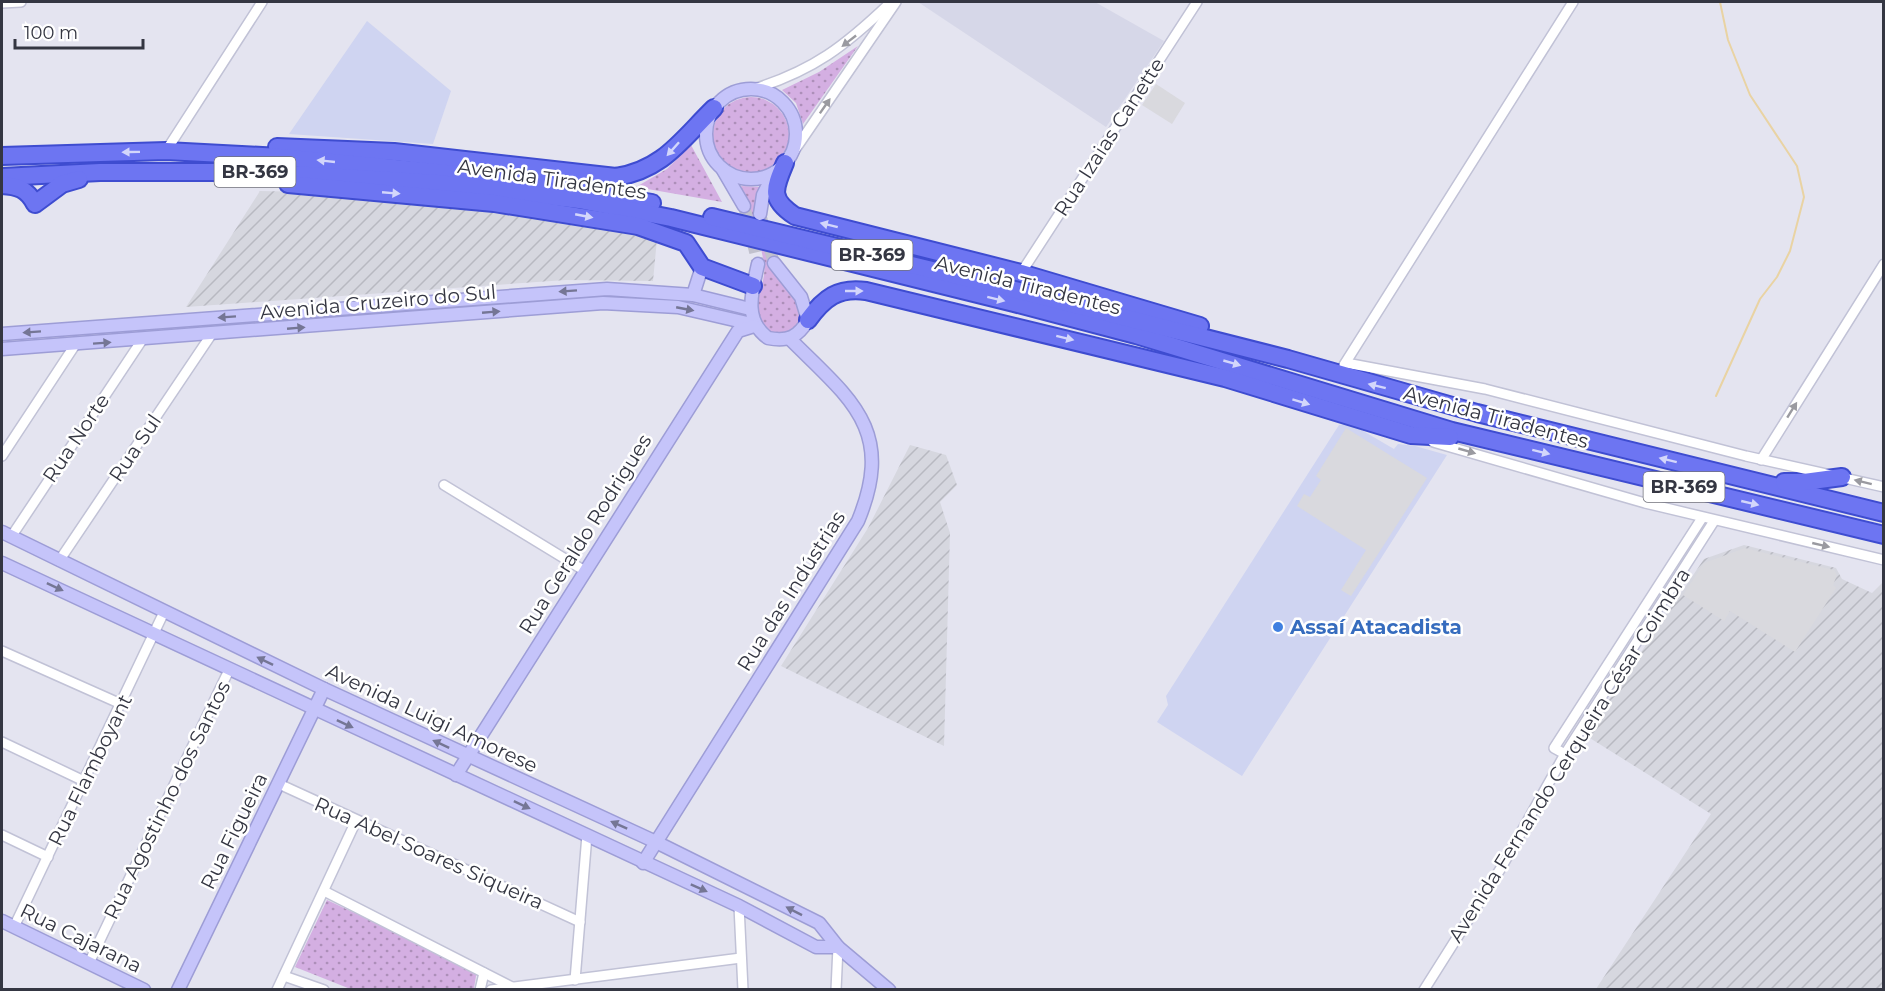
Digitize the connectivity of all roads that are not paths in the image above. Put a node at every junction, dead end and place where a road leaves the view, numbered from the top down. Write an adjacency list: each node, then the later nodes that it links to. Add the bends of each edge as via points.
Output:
1 (21, 2): 6 (street)
2 (262, 2): 9 (street)
3 (894, 2): 7 (street, one-way to 7, via 825,58 790,78); 12 (street, one-way to 3)
4 (1197, 2): 24 (street, Rua Izaias Canette)
5 (1573, 2): 40 (street)
6 (2, 3)
7 (754, 89): 8 (street, via 732,93); 12 (street, via 771,94 790,112 796,128)
8 (714, 108): 10 (highway, one-way to 10, via 657,164 645,171 616,177 490,161 323,147 246,147); 13 (street, via 707,123 706,140 711,156)
9 (166, 151): 10 (highway, Avenida Tiradentes / BR-369); 11 (highway, Avenida Tiradentes / BR-369, one-way to 11)
10 (203, 152): 39 (highway, Avenida Tiradentes / BR-369, one-way to 10, via 618,196 510,178)
11 (2, 156)
12 (784, 163): 13 (street, via 748,179); 19 (street, via 763,195); 24 (highway, one-way to 12, via 795,216 781,207 776,195)
13 (723, 169): 18 (street)
14 (208, 171): 15 (highway, Avenida Tiradentes / BR-369); 23 (highway, one-way to 23, via 286,184 494,203 638,226 686,243); 34 (highway, Avenida Tiradentes / BR-369, one-way to 34, via 428,183 579,200 794,248)
15 (100, 172): 16 (highway, Avenida Tiradentes / BR-369); 17 (highway, via 62,184 36,204 29,193)
16 (2, 177)
17 (2, 185)
18 (744, 206)
19 (760, 214)
20 (774, 263): 30 (street, via 801,297)
21 (758, 264): 25 (street)
22 (1884, 264): 45 (street, one-way to 22)
23 (702, 267): 25 (highway); 27 (street)
24 (1021, 273): 39 (highway, via 1230,334)
25 (753, 286): 29 (street)
26 (598, 289): 27 (street, Avenida Cruzeiro do Sul); 28 (street); 32 (street, Avenida Cruzeiro do Sul, one-way to 32)
27 (693, 295): 29 (street, Avenida Cruzeiro do Sul)
28 (591, 304): 31 (street, Avenida Cruzeiro do Sul, one-way to 31, via 678,307); 33 (street, Avenida Cruzeiro do Sul, one-way to 28)
29 (750, 309): 31 (street)
30 (808, 320): 35 (street, via 800,334); 41 (highway, one-way to 41, via 828,297 852,289)
31 (756, 325): 35 (street, Avenida Cruzeiro do Sul, via 768,338); 58 (street, Rua Geraldo Rodrigues, via 738,331)
32 (2, 334)
33 (211, 335): 36 (street, Avenida Cruzeiro do Sul); 56 (street, Rua Sul)
34 (1136, 335): 41 (highway); 43 (highway, Avenida Tiradentes / BR-369, one-way to 43, via 1452,431)
35 (790, 339): 75 (street, Rua das Indústrias, via 860,415 872,453 870,492 858,521)
36 (142, 340): 37 (street, Avenida Cruzeiro do Sul, one-way to 36); 53 (street, Rua Norte)
37 (75, 345): 38 (street, Avenida Cruzeiro do Sul); 44 (street)
38 (4, 352)
39 (1288, 359): 40 (highway, Avenida Tiradentes / BR-369)
40 (1341, 369): 45 (street, via 1485,389); 46 (highway, Avenida Tiradentes / BR-369, one-way to 40, via 1477,413)
41 (1225, 378): 42 (highway, one-way to 42)
42 (1411, 435): 43 (highway); 51 (street, one-way to 51)
43 (1484, 437): 54 (highway, Avenida Tiradentes / BR-369, one-way to 54)
44 (2, 456)
45 (1761, 460): 47 (street)
46 (1725, 474): 47 (highway, via 1792,483); 50 (highway, Avenida Tiradentes / BR-369)
47 (1842, 477): 49 (street, one-way to 47)
48 (444, 485): 58 (street)
49 (1884, 487)
50 (1884, 513)
51 (1702, 518): 52 (street); 67 (street, via 1554,748)
52 (1714, 521): 55 (street, one-way to 55); 67 (street, Avenida Fernando Cerqueira César Coimbra)
53 (6, 534): 56 (street, Avenida Luigi Amorese)
54 (1884, 535)
55 (1884, 560)
56 (59, 561): 59 (street, Avenida Luigi Amorese)
57 (2, 562): 60 (street, Avenida Luigi Amorese, one-way to 60)
58 (585, 571): 68 (street, Rua Geraldo Rodrigues)
59 (164, 612): 60 (street, Rua Flamboyant); 63 (street, Avenida Luigi Amorese, one-way to 59)
60 (155, 634): 62 (street, Avenida Luigi Amorese); 64 (street, Rua Flamboyant)
61 (2, 651): 64 (street)
62 (229, 670): 65 (street, Avenida Luigi Amorese); 85 (street, Rua Agostinho dos Santos)
63 (324, 689): 65 (street, Rua Figueira); 68 (street, Avenida Luigi Amorese, one-way to 63)
64 (121, 704): 70 (street, Rua Flamboyant)
65 (314, 710): 69 (street, Avenida Luigi Amorese, one-way to 69); 71 (street, Rua Figueira)
66 (2, 742): 70 (street)
67 (1565, 754): 99 (street, Avenida Fernando Cerqueira César Coimbra, via 1501,868)
68 (468, 757): 69 (street, Rua Geraldo Rodrigues); 75 (street, Avenida Luigi Amorese, one-way to 68)
69 (456, 775): 74 (street, Avenida Luigi Amorese, one-way to 74)
70 (84, 781): 76 (street, Rua Flamboyant)
71 (279, 784): 72 (street, Rua Abel Soares Siqueira); 91 (street, Rua Figueira)
72 (356, 821): 78 (street); 81 (street, Rua Abel Soares Siqueira)
73 (2, 834): 76 (street)
74 (587, 835): 77 (street, Avenida Luigi Amorese); 81 (street)
75 (656, 842): 77 (street, Rua das Indústrias); 83 (street, Avenida Luigi Amorese, one-way to 75, via 819,923)
76 (48, 857): 82 (street, Rua Flamboyant)
77 (643, 863): 79 (street, Avenida Luigi Amorese, one-way to 79)
78 (324, 891): 86 (street); 87 (street)
79 (739, 906): 83 (street, Avenida Luigi Amorese, via 816,947); 84 (street)
80 (2, 921): 82 (street, Rua Cajarana)
81 (580, 922): 88 (street)
82 (14, 927): 85 (street, Rua Cajarana)
83 (838, 947): 97 (street); 98 (street, Avenida Luigi Amorese)
84 (741, 958): 88 (street); 96 (street)
85 (89, 963): 90 (street, Rua Cajarana)
86 (484, 973): 89 (street); 94 (street)
87 (284, 976): 92 (street); 93 (street)
88 (575, 980): 89 (street)
89 (512, 987): 95 (street)
90 (144, 990)
91 (178, 990)
92 (278, 990)
93 (324, 990)
94 (480, 990)
95 (491, 990)
96 (743, 990)
97 (836, 990)
98 (889, 990)
99 (1424, 990)

